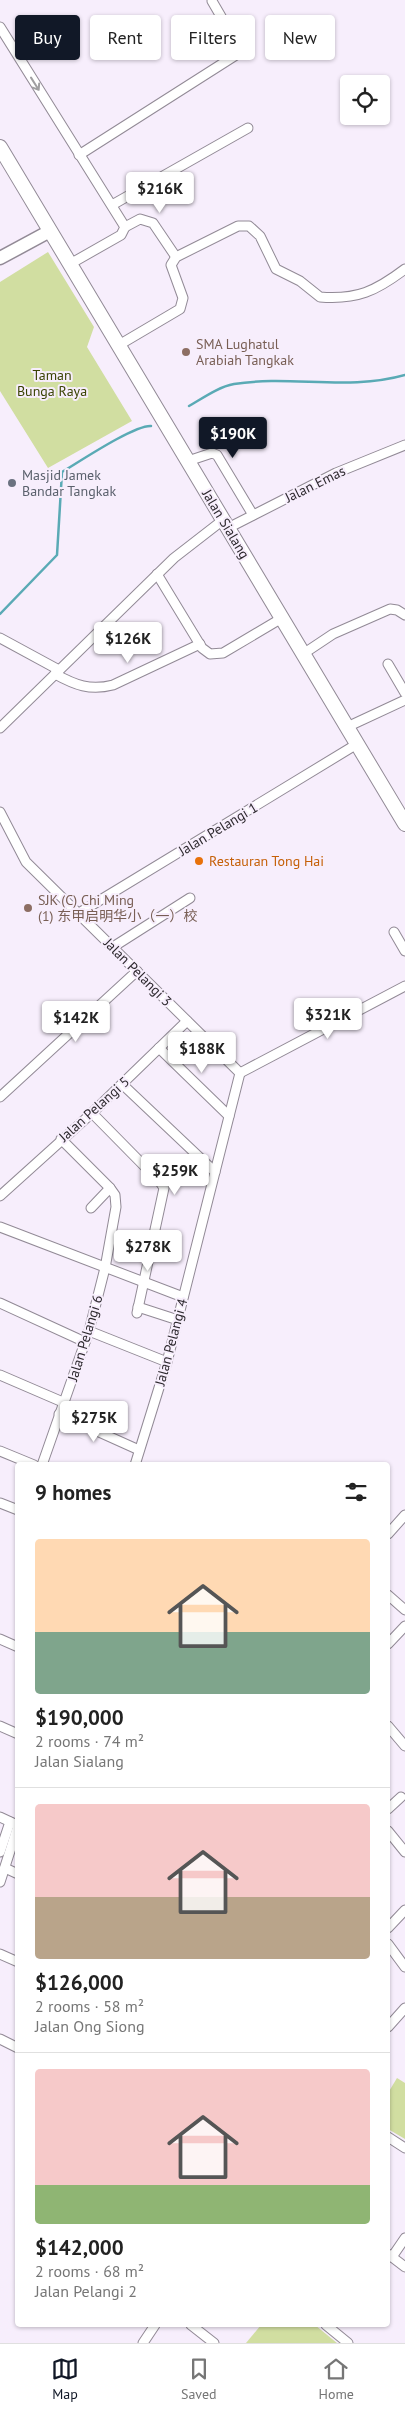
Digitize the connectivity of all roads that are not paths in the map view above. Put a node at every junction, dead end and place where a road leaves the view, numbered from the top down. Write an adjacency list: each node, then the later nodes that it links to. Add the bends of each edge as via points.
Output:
1 (212, 2): 5 (street, via 237,44 236,55)
2 (0, 27): 5 (street, one-way to 5)
3 (248, 128): 6 (street)
4 (0, 147): 8 (main road, Jalan Sialang)
5 (79, 155): 6 (street)
6 (112, 205): 7 (street)
7 (125, 227): 9 (street, via 140,219 151,222); 11 (street, via 121,235)
8 (50, 231): 10 (street); 11 (main road, Jalan Sialang)
9 (176, 257): 12 (street, via 244,225 260,236 276,269 300,281 320,297 363,295); 13 (street, via 172,266 183,298 180,309)
10 (0, 258)
11 (70, 264): 13 (main road, Jalan Sialang)
12 (405, 269)
13 (119, 346): 15 (main road, Jalan Sialang)
14 (405, 445): 16 (street, Jalan Emas, via 336,473)
15 (188, 461): 16 (street, via 216,454); 17 (main road, Jalan Sialang)
16 (253, 515): 17 (street, Jalan Emas)
17 (226, 524): 18 (street, Jalan Emas, via 174,558); 20 (main road, Jalan Sialang)
18 (157, 574): 22 (street); 25 (street, Jalan Emas)
19 (405, 615): 23 (street, via 390,609 333,634)
20 (282, 618): 22 (street, via 219,654 210,654); 23 (main road, Jalan Sialang)
21 (0, 638): 25 (street)
22 (200, 644): 25 (street, via 114,685 100,688 74,684)
23 (304, 654): 28 (main road, Jalan Sialang)
24 (388, 664): 26 (street)
25 (57, 672): 29 (street, Jalan Emas)
26 (405, 693)
27 (405, 700): 28 (street)
28 (347, 727): 30 (main road, Jalan Sialang)
29 (0, 728)
30 (357, 744): 32 (main road, Jalan Sialang); 34 (street, Jalan Pelangi 1)
31 (0, 812): 34 (street, Jalan Pelangi 3, via 26,862)
32 (405, 824)
33 (190, 898): 36 (street)
34 (79, 913): 36 (street, Jalan Pelangi 3)
35 (394, 932): 37 (street)
36 (113, 947): 38 (street, Jalan Pelangi 3)
37 (405, 951)
38 (137, 971): 40 (street, Jalan Pelangi 3); 44 (street)
39 (405, 986): 42 (street)
40 (187, 1021): 41 (street, Jalan Pelangi 5); 42 (street, Jalan Pelangi 3)
41 (159, 1048): 43 (street, Jalan Pelangi 5); 46 (street)
42 (240, 1073): 46 (street, Jalan Pelangi 4)
43 (122, 1084): 45 (street, Jalan Pelangi 5); 48 (street)
44 (0, 1097)
45 (92, 1113): 47 (street, Jalan Pelangi 5); 54 (street, via 164,1188)
46 (229, 1116): 48 (street, Jalan Pelangi 4)
47 (61, 1140): 49 (street); 50 (street, Jalan Pelangi 5)
48 (215, 1172): 55 (street, Jalan Pelangi 4)
49 (110, 1188): 51 (street); 53 (street, Jalan Pelangi 6, via 116,1207)
50 (0, 1196)
51 (92, 1208)
52 (0, 1227): 53 (street)
53 (105, 1268): 54 (street); 58 (street, Jalan Pelangi 6)
54 (144, 1283): 55 (street); 57 (street, via 138,1310)
55 (184, 1298): 57 (street, Jalan Pelangi 4)
56 (0, 1303): 59 (street)
57 (178, 1320): 60 (street, Jalan Pelangi 4)
58 (89, 1331): 59 (street, Jalan Pelangi 6); 60 (street)
59 (85, 1342): 62 (street, Jalan Pelangi 6)
60 (167, 1362): 64 (street, Jalan Pelangi 4)
61 (0, 1375): 62 (street)
62 (65, 1403): 63 (street, Jalan Pelangi 6)
63 (60, 1414): 64 (street); 67 (street, Jalan Pelangi 6)
64 (139, 1450): 68 (street, Jalan Pelangi 4)
65 (0, 1451): 66 (street)
66 (27, 1462)
67 (43, 1462)
68 (136, 1462)
69 (0, 1503): 70 (street)
70 (15, 1509)
71 (405, 1515): 72 (street)
72 (390, 1532)
73 (390, 1597): 74 (street)
74 (405, 1610)
75 (405, 1626): 77 (street)
76 (0, 1639): 78 (street)
77 (390, 1642)
78 (15, 1646)
79 (0, 1726): 81 (street)
80 (390, 1728): 82 (street)
81 (15, 1733)
82 (404, 1743)
83 (400, 1797): 84 (street)
84 (390, 1807)
85 (0, 1817): 86 (street)
86 (15, 1824): 88 (street); 90 (street)
87 (390, 1834): 89 (street)
88 (0, 1852)
89 (405, 1852)
90 (5, 1868): 91 (street); 92 (street)
91 (15, 1873)
92 (0, 1882)
93 (405, 1910): 94 (street)
94 (390, 1926)
95 (390, 1947): 98 (street)
96 (0, 1954): 97 (street)
97 (15, 1961)
98 (405, 1967)
99 (405, 2008): 100 (street)
100 (390, 2025)
101 (0, 2039): 102 (street)
102 (15, 2046)
103 (390, 2138): 104 (street)
104 (405, 2148)
105 (405, 2238): 106 (street)
106 (390, 2255): 107 (street)
107 (405, 2267)
108 (154, 2327): 111 (street)
109 (194, 2327): 112 (street)
110 (328, 2327): 113 (street)
111 (144, 2343)
112 (214, 2343)
113 (348, 2343)

